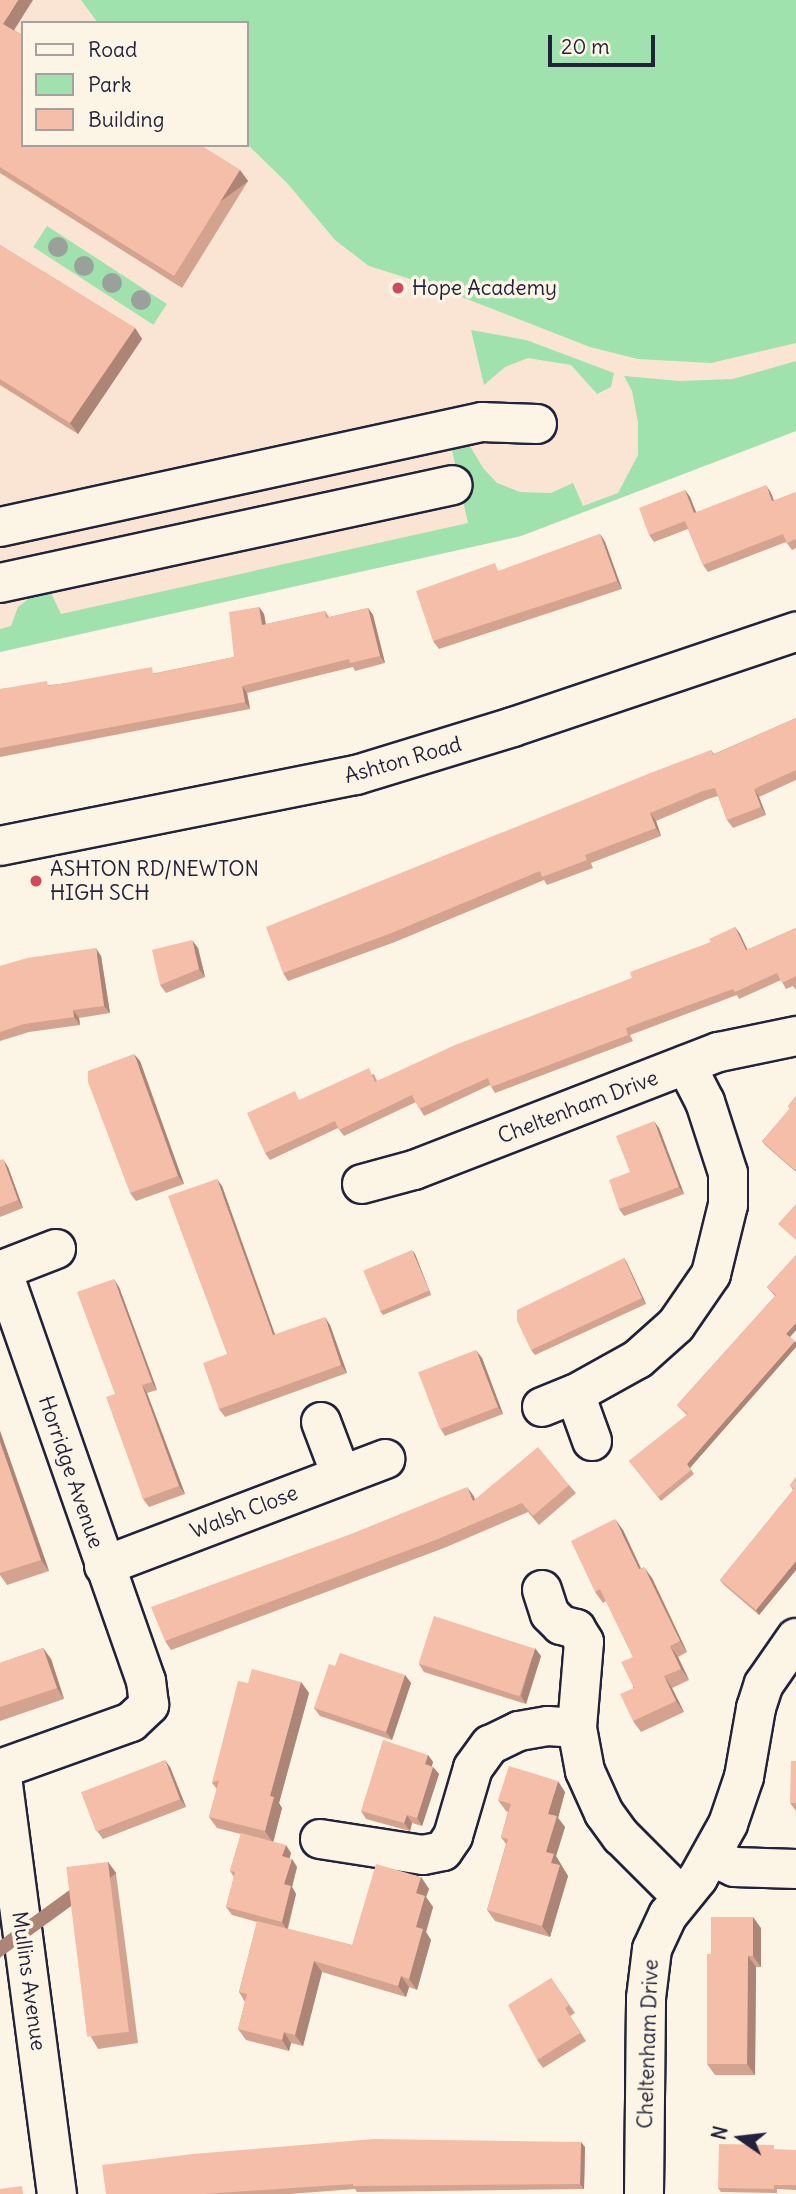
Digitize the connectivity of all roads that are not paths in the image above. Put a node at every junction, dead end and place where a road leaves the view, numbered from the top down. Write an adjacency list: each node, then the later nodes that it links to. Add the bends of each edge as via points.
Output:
1 (537, 424): 3 (street, via 482,422)
2 (452, 485): 4 (street)
3 (0, 527)
4 (0, 583)
5 (796, 632): 6 (street, Ashton Road, via 356,775)
6 (0, 846)
7 (796, 1037): 8 (street, Cheltenham Drive, via 745,1045)
8 (686, 1065): 9 (street, Cheltenham Drive, via 426,1165); 12 (street, via 705,1102 728,1173 728,1205 711,1274 676,1325 638,1359 559,1400)
9 (362, 1184)
10 (56, 1249): 15 (street, Horridge Avenue, via 2,1270)
11 (321, 1422): 14 (street)
12 (592, 1441)
13 (384, 1459): 14 (street, Walsh Close)
14 (341, 1475): 15 (street, Walsh Close)
15 (104, 1566): 19 (street, Horridge Avenue, via 149,1692 149,1705 131,1722)
16 (542, 1590): 18 (street, via 550,1614 561,1625 576,1629 584,1642)
17 (796, 1638): 21 (street, Cheltenham Drive, via 764,1684 744,1777)
18 (577, 1728): 20 (street, via 519,1731 490,1745 473,1768 453,1836 443,1851 424,1855); 23 (street, via 585,1771 604,1813)
19 (1, 1769): 24 (street, Mullins Avenue)
20 (320, 1839)
21 (712, 1857): 22 (street, via 734,1867); 23 (street, Cheltenham Drive)
22 (796, 1869)
23 (682, 1897): 25 (street, Cheltenham Drive, via 660,1931 647,1973)
24 (57, 2194)
25 (644, 2194)

